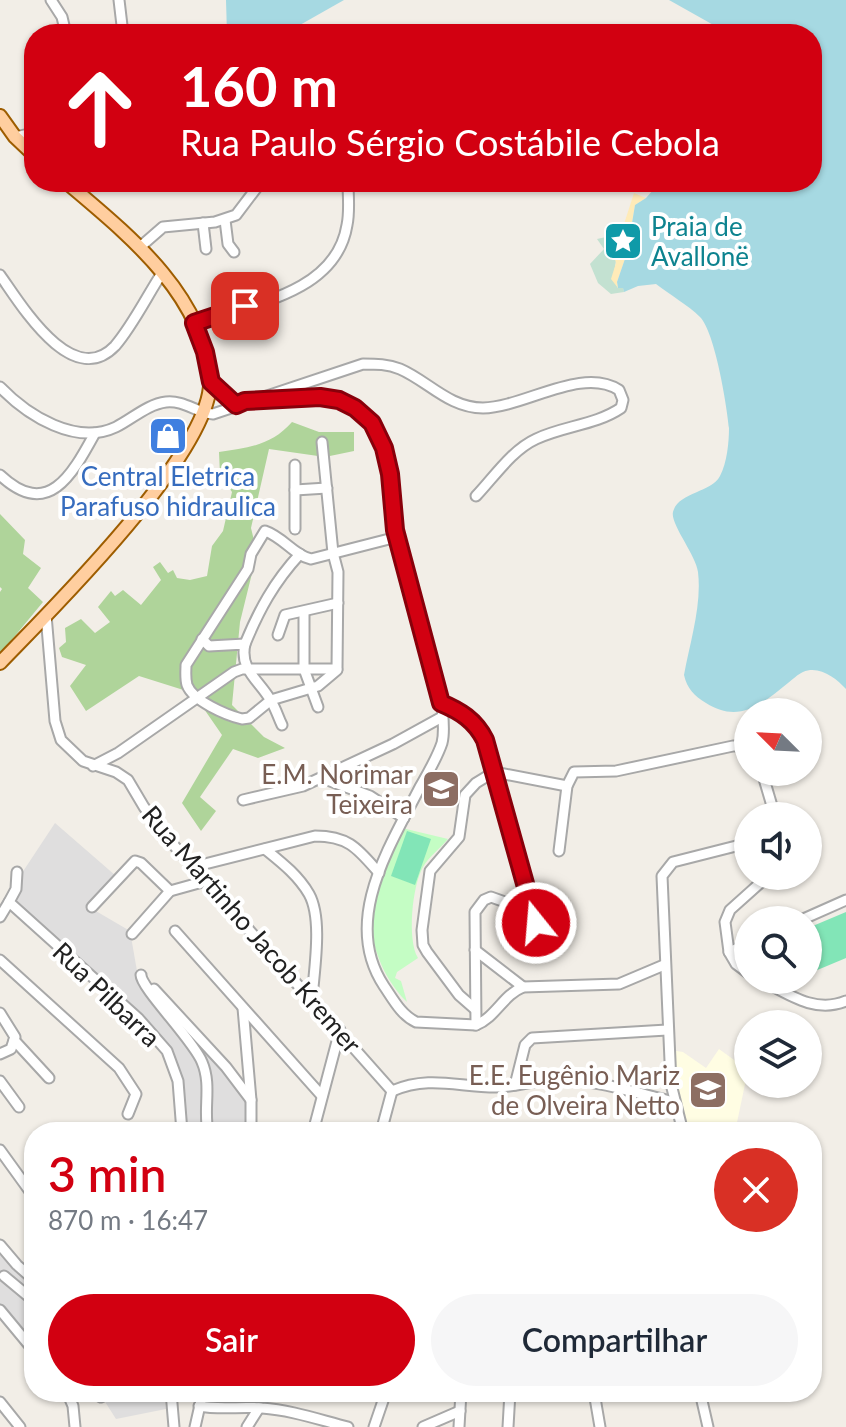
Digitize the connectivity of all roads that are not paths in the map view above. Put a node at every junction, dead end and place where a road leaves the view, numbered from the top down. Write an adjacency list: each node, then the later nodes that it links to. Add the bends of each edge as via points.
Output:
1 (51, 0): 3 (street)
2 (119, 0): 4 (street)
3 (64, 24)
4 (122, 24)
5 (0, 116): 7 (main road)
6 (24, 135): 7 (street)
7 (15, 137): 8 (main road)
8 (24, 146)
9 (77, 192): 14 (main road)
10 (254, 192): 12 (street, via 243,209)
11 (348, 192): 19 (street, via 347,226 338,252 323,272 306,284)
12 (225, 220): 13 (street); 16 (street)
13 (203, 223): 14 (street, via 163,227); 15 (street)
14 (140, 247): 17 (main road)
15 (206, 249)
16 (234, 252)
17 (162, 273): 18 (street, via 115,345 94,357 75,355 53,343); 19 (main road)
18 (0, 275)
19 (194, 323): 20 (main road)
20 (211, 382): 22 (street); 23 (main road)
21 (0, 387): 24 (street, via 54,425)
22 (240, 403): 23 (street); 30 (street, via 363,364 399,368 442,396 477,408 512,404 594,380 619,390 621,408 533,440); 32 (street, via 320,397 339,400 364,414 384,448)
23 (204, 413): 24 (street, via 180,403 156,404); 37 (main road, via 132,521)
24 (95, 433): 27 (street, via 75,468 53,490 28,494)
25 (322, 442): 28 (street)
26 (295, 465): 29 (street)
27 (0, 475)
28 (327, 488): 29 (street); 33 (street)
29 (295, 490): 31 (street)
30 (476, 496)
31 (295, 529)
32 (397, 537): 33 (street); 48 (street)
33 (333, 553): 34 (street, via 311,559); 35 (street)
34 (300, 554): 39 (street, via 265,531 248,569); 40 (street, via 266,596)
35 (338, 603): 36 (street); 44 (street)
36 (304, 612): 38 (street, via 285,615); 43 (street)
37 (46, 615): 41 (main road); 53 (street, Rua Martinho Jacob Kremer, via 57,731 65,746)
38 (278, 635)
39 (202, 639): 40 (street, via 209,646); 46 (street, via 186,665 188,688)
40 (245, 644): 42 (street)
41 (0, 663)
42 (246, 669): 43 (street); 46 (street); 47 (street)
43 (304, 669): 44 (street); 45 (street)
44 (337, 669): 45 (street)
45 (311, 688): 47 (street); 49 (street)
46 (197, 698): 47 (street, via 242,719); 53 (street)
47 (271, 700): 51 (street)
48 (441, 703): 50 (street); 54 (street, via 478,727)
49 (318, 707)
50 (442, 717): 55 (street); 58 (street, via 442,743)
51 (282, 725)
52 (734, 746): 56 (street, via 616,771 574,772)
53 (93, 766): 62 (street, Rua Martinho Jacob Kremer, via 128,780)
54 (494, 772): 56 (street); 72 (street); 88 (street, via 465,795 459,837 430,871 422,930 427,952)
55 (322, 778): 57 (street); 58 (street, via 370,796)
56 (567, 786): 61 (street)
57 (243, 800)
58 (404, 818): 64 (street)
59 (734, 847): 82 (street, via 673,862 665,869)
60 (265, 849): 62 (street); 64 (street, via 331,836 348,842); 85 (street, via 296,877 313,903)
61 (559, 851)
62 (193, 867): 65 (street, Rua Martinho Jacob Kremer)
63 (17, 872): 69 (street)
64 (379, 873): 90 (street, via 366,919 376,974 411,1020)
65 (206, 881): 67 (street); 85 (street, Rua Martinho Jacob Kremer)
66 (753, 890): 79 (street, via 727,915)
67 (170, 891): 70 (street, via 135,861); 76 (street)
68 (846, 900): 71 (street)
69 (9, 902): 73 (street); 104 (street, Rua Pilbarra, via 138,1018 167,1051 176,1073)
70 (92, 907)
71 (822, 911)
72 (533, 912): 75 (street, via 538,925); 77 (street, via 496,897 484,900 475,912)
73 (0, 917)
74 (175, 931): 87 (street)
75 (557, 931)
76 (132, 934)
77 (475, 950): 83 (street); 88 (street)
78 (734, 950): 79 (street)
79 (729, 952): 81 (street)
80 (0, 960): 103 (street, via 119,1068 136,1094)
81 (734, 961)
82 (664, 965): 83 (street, via 619,984); 92 (street)
83 (523, 987): 90 (street)
84 (788, 994): 86 (street, via 815,1005)
85 (312, 999): 91 (street, Rua Martinho Jacob Kremer)
86 (846, 1001)
87 (243, 1008): 99 (street); 100 (street)
88 (475, 1009): 90 (street)
89 (0, 1013): 93 (street)
90 (476, 1025)
91 (340, 1030): 98 (street, Rua Martinho Jacob Kremer); 99 (street)
92 (667, 1030): 97 (street, via 532,1038 525,1045); 101 (street)
93 (14, 1040): 94 (street, via 11,1049); 95 (street)
94 (0, 1054)
95 (49, 1078)
96 (0, 1081): 102 (street)
97 (515, 1085): 98 (street, via 424,1081); 101 (street, via 574,1079)
98 (392, 1091): 108 (street)
99 (322, 1096): 107 (street)
100 (251, 1100): 105 (street, via 140,973 143,985 202,1061 208,1082); 106 (street)
101 (674, 1102): 109 (street)
102 (19, 1107)
103 (128, 1114)
104 (181, 1122)
105 (206, 1122)
106 (251, 1122)
107 (316, 1122)
108 (384, 1122)
109 (680, 1122)
110 (0, 1150): 111 (street)
111 (24, 1183)
112 (0, 1245): 113 (street)
113 (17, 1265): 114 (street); 115 (street)
114 (24, 1271)
115 (2, 1278): 116 (street)
116 (24, 1294)
117 (0, 1310): 118 (street)
118 (24, 1339)
119 (0, 1402): 132 (street)
120 (71, 1402): 133 (street)
121 (172, 1402): 134 (street)
122 (200, 1402): 128 (street)
123 (383, 1402): 138 (street)
124 (460, 1402): 130 (street)
125 (509, 1402): 141 (street)
126 (596, 1402): 142 (street)
127 (702, 1402): 143 (street)
128 (199, 1406): 129 (street); 135 (street)
129 (259, 1408): 131 (street); 136 (street)
130 (460, 1411): 139 (street); 140 (street)
131 (314, 1423): 137 (street)
132 (20, 1427)
133 (75, 1427)
134 (174, 1427)
135 (195, 1427)
136 (247, 1427)
137 (348, 1427)
138 (374, 1427)
139 (423, 1427)
140 (459, 1427)
141 (508, 1427)
142 (600, 1427)
143 (708, 1427)

